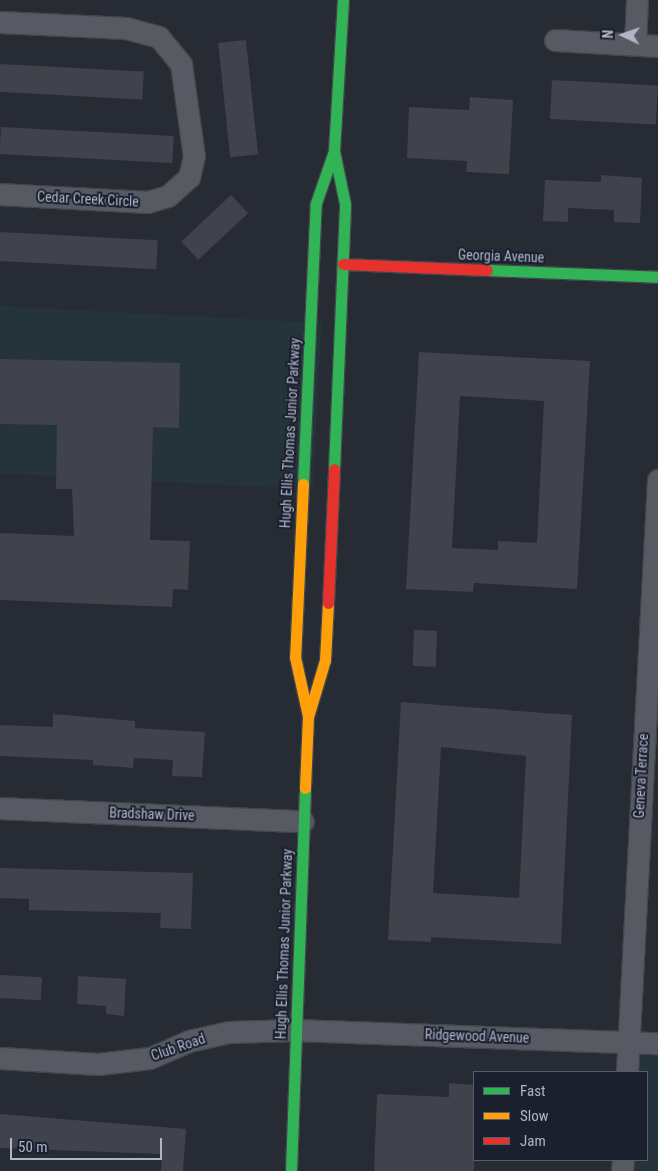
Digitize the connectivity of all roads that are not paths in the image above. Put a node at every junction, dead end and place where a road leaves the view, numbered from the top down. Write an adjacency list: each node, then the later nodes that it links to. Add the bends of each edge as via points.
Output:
1 (342, 0): 7 (main road, Hugh Ellis Thomas Junior Parkway)
2 (637, 0): 5 (street)
3 (0, 22): 8 (street, Cedar Creek Circle, via 126,28 159,37 181,64 194,156 189,177 168,196 147,202)
4 (556, 40): 5 (street)
5 (635, 44): 6 (street)
6 (658, 46)
7 (334, 151): 9 (main road, Hugh Ellis Thomas Junior Parkway, via 345,204); 12 (main road, Hugh Ellis Thomas Junior Parkway, via 316,203 302,494 295,657)
8 (0, 194)
9 (343, 264): 10 (main road, Georgia Avenue); 12 (main road, Hugh Ellis Thomas Junior Parkway, via 325,660)
10 (658, 277)
11 (658, 480): 13 (street, Geneva Terrace)
12 (308, 717): 15 (main road, Hugh Ellis Thomas Junior Parkway)
13 (650, 742): 17 (street, Geneva Terrace)
14 (0, 808): 15 (street, Bradshaw Drive)
15 (303, 821): 16 (main road, Hugh Ellis Thomas Junior Parkway)
16 (296, 1030): 17 (street, Ridgewood Avenue); 19 (street, Club Road, via 229,1032 189,1040 150,1058 98,1064); 21 (main road, Hugh Ellis Thomas Junior Parkway)
17 (629, 1042): 18 (street, Ridgewood Avenue); 20 (street, Geneva Terrace)
18 (658, 1043)
19 (0, 1058)
20 (627, 1071)
21 (291, 1171)

